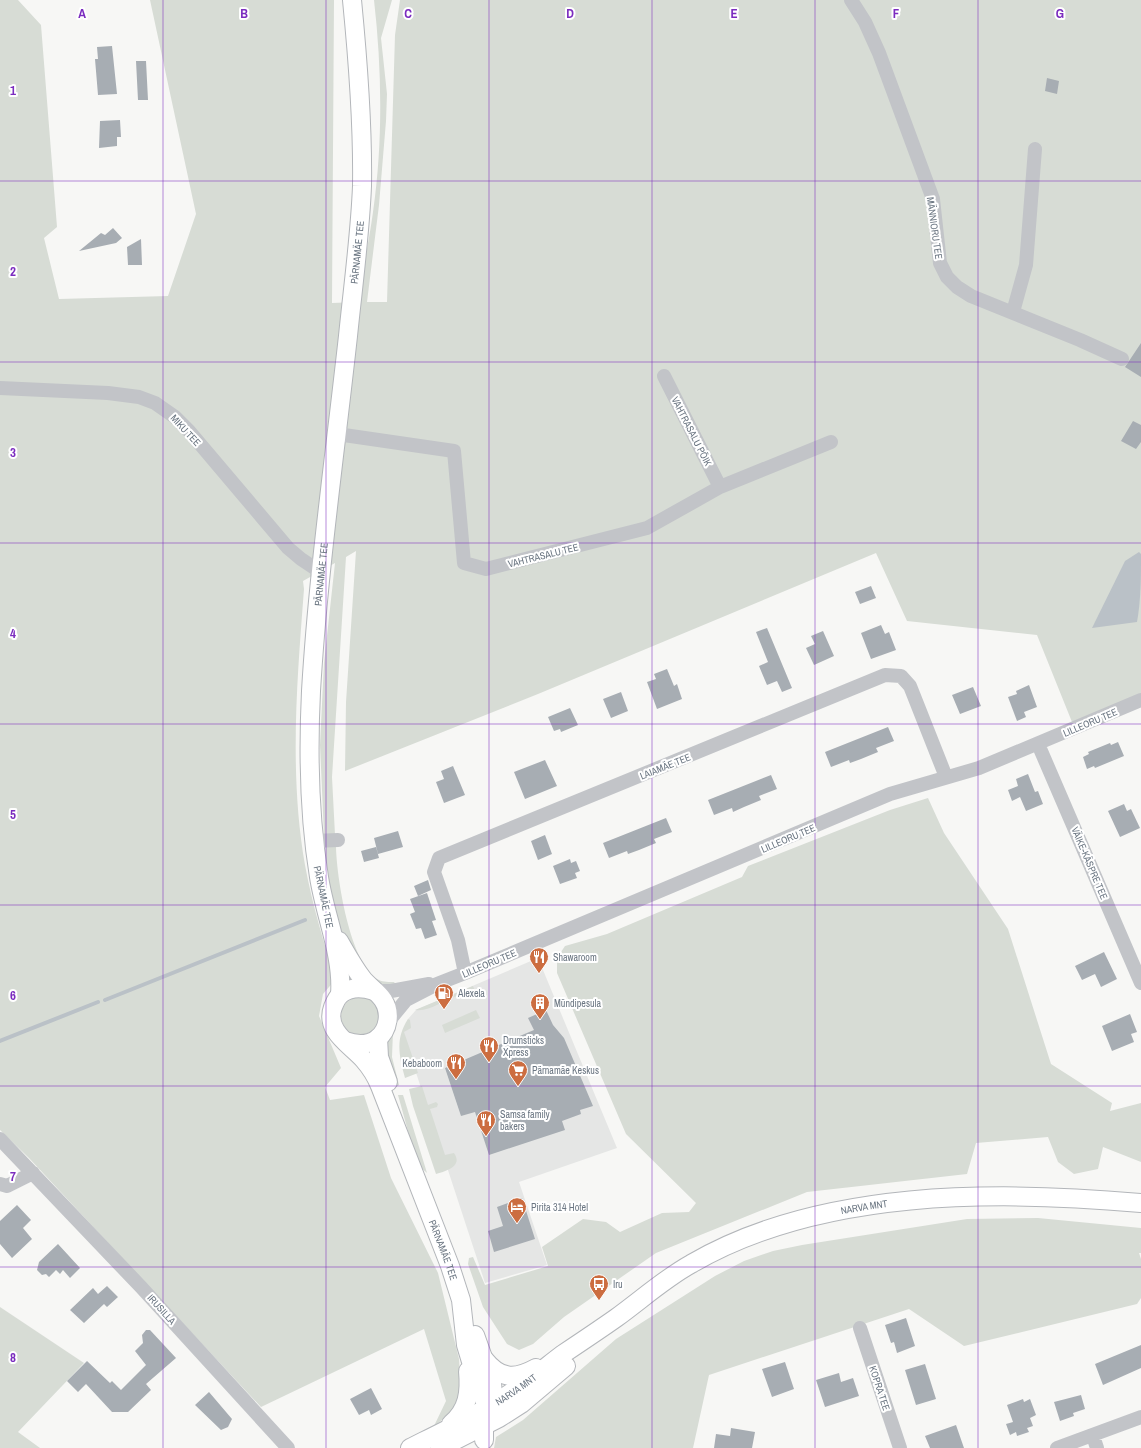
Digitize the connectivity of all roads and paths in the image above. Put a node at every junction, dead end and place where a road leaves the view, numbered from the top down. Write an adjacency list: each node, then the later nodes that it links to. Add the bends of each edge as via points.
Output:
1 (352, 0): 5 (main road, PÄRNAMÄE TEE)
2 (364, 0): 5 (main road, PÄRNAMÄE TEE, via 368,71 367,115)
3 (851, 0): 6 (street, MÄNNIORU TEE, via 865,22 879,53 933,199 940,263 947,277 972,296)
4 (1035, 149): 6 (street, via 1026,265)
5 (362, 153): 10 (main road, PÄRNAMÄE TEE, via 356,255)
6 (1013, 312): 7 (street, MÄNNIORU TEE)
7 (1122, 359)
8 (664, 376): 12 (street, VAHTRASALU PÕIK)
9 (0, 388): 13 (street, MIKU TEE, via 108,392 139,397 161,407 189,431 288,548)
10 (337, 434): 12 (street, VAHTRASALU TEE, via 454,451 464,563 486,569 647,528); 13 (main road, PÄRNAMÄE TEE)
11 (831, 442): 12 (street, VAHTRASALU TEE)
12 (720, 487)
13 (322, 573): 18 (main road, PÄRNAMÄE TEE, via 311,691 311,796)
14 (1141, 700): 15 (street, LILLEORU TEE)
15 (1038, 744): 16 (street, LILLEORU TEE, via 979,768); 21 (street, VÄIKE-KÄSPRE TEE)
16 (946, 777): 20 (street, LILLEORU TEE, via 890,794); 20 (street, LAIAMÄE TEE, via 910,686 901,676 885,675 439,858 434,872 458,940)
17 (338, 840): 18 (street)
18 (314, 842): 19 (main road, PÄRNAMÄE TEE, via 321,892)
19 (330, 926): 23 (main road, via 355,968); 24 (main road, PÄRNAMÄE TEE, via 339,967)
20 (465, 973): 22 (street, LILLEORU TEE)
21 (1141, 983)
22 (437, 984): 23 (street, LILLEORU TEE); 25 (street, LILLEORU TEE, via 406,1000)
23 (374, 991): 24 (main road, via 356,988); 25 (main road, via 383,999 388,1010)
24 (340, 995): 27 (main road, via 335,1002 331,1019 338,1035)
25 (388, 1022): 26 (main road)
26 (378, 1038): 27 (main road, via 362,1044); 29 (main road, via 379,1058 393,1093)
27 (345, 1041): 29 (main road, PÄRNAMÄE TEE, via 373,1070)
28 (0, 1139): 30 (street, IRUSILLA)
29 (406, 1150): 33 (main road, PÄRNAMÄE TEE)
30 (32, 1173): 31 (street, via 7,1186); 45 (street, IRUSILLA, via 141,1287)
31 (0, 1184)
32 (1141, 1203): 34 (main road, NARVA MNT, via 1092,1198 977,1197 879,1205 831,1212 731,1243 690,1264)
33 (461, 1300): 36 (main road, PÄRNAMÄE TEE); 38 (main road)
34 (615, 1319): 37 (main road, NARVA MNT); 39 (main road, NARVA MNT, via 569,1364)
35 (860, 1328): 47 (street, KOPRA TEE)
36 (466, 1345): 40 (main road, PÄRNAMÄE TEE); 43 (main road, via 469,1390 467,1402)
37 (564, 1354): 38 (main road, via 524,1375 516,1376 504,1375 493,1370); 40 (main road, NARVA MNT)
38 (484, 1358): 40 (main road, via 493,1395)
39 (521, 1404): 40 (main road, via 508,1409); 42 (main road, NARVA MNT)
40 (488, 1408): 42 (main road); 43 (main road, NARVA MNT)
41 (1141, 1417): 44 (street)
42 (485, 1438): 43 (main road, NARVA MNT)
43 (438, 1441): 46 (main road, NARVA MNT)
44 (1095, 1442): 48 (street)
45 (288, 1448)
46 (410, 1448)
47 (900, 1448)
48 (1057, 1448)

